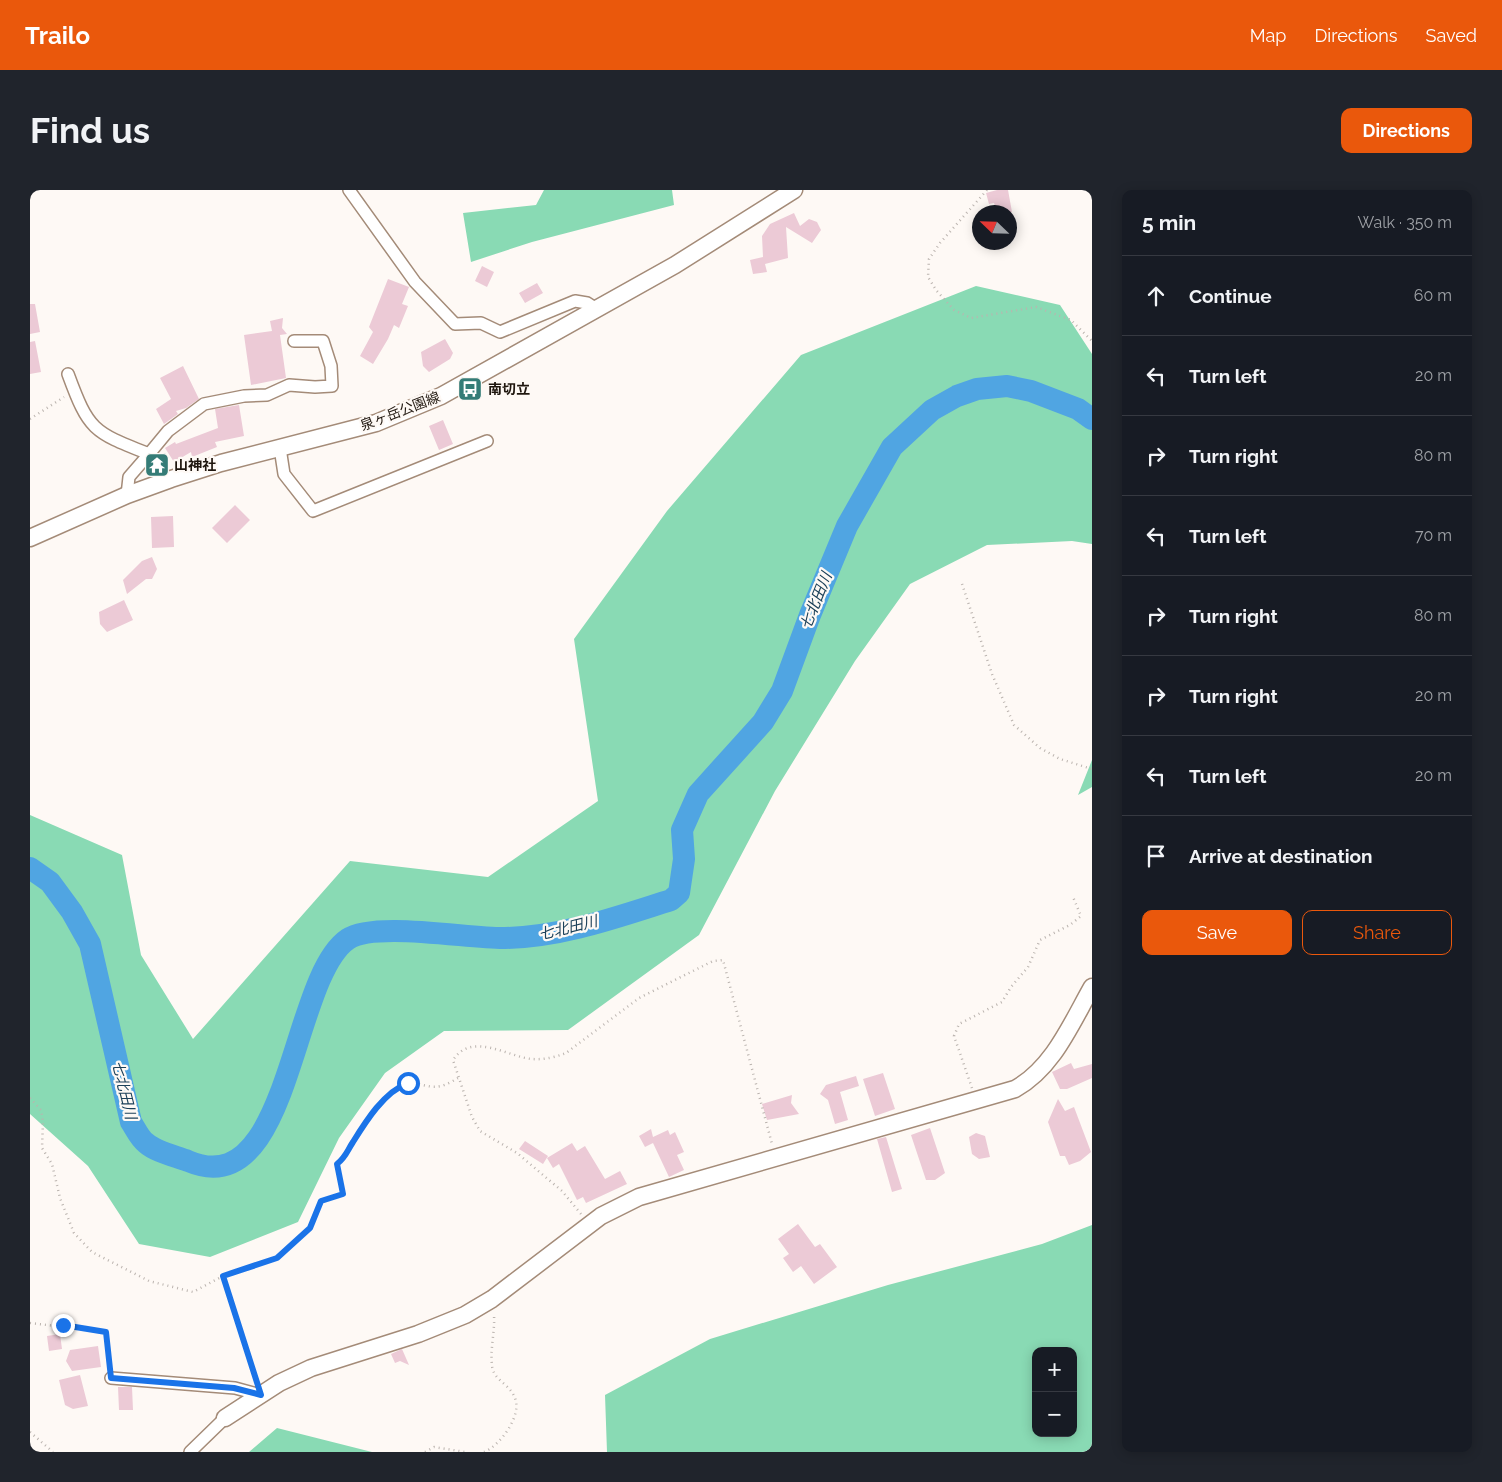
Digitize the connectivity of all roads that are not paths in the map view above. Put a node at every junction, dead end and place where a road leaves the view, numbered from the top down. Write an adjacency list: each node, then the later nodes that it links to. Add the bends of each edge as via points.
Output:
1 (349, 190): 3 (street, via 414,282 455,324 481,323 500,332 575,301 587,303)
2 (794, 190): 3 (street, 泉ヶ岳公園線)
3 (598, 310): 7 (street, 泉ヶ岳公園線, via 441,396 376,423)
4 (294, 341): 8 (street, via 323,341 331,366 332,386 289,385 267,395 204,404 168,431)
5 (68, 374): 8 (street, via 82,410 99,432)
6 (487, 441): 7 (street, via 313,511 284,474)
7 (280, 448): 9 (street, 泉ヶ岳公園線, via 221,463)
8 (149, 454): 9 (street, via 129,477)
9 (127, 495): 10 (street, 泉ヶ岳公園線)
10 (30, 538)
11 (1092, 987): 13 (street, via 1052,1054 1030,1081 1015,1089 639,1197 592,1222 465,1315 311,1368)
12 (111, 1378): 13 (street, via 234,1388)
13 (261, 1395): 14 (street)
14 (226, 1418): 15 (street)
15 (190, 1452)

